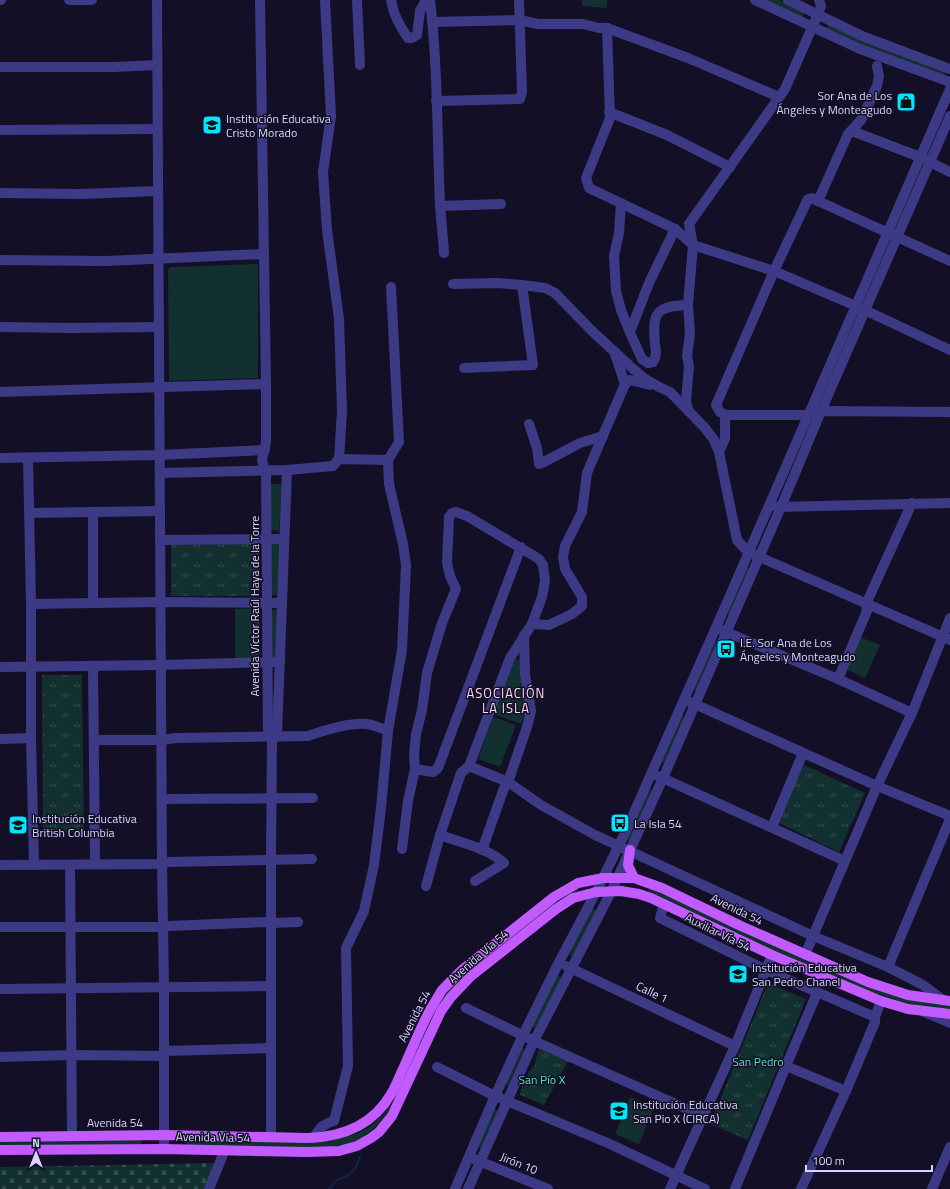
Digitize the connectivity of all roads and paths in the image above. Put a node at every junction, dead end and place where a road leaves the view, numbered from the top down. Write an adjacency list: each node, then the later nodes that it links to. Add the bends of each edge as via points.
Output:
1 (69, 0): 2 (street)
2 (92, 0)
3 (157, 0): 19 (street)
4 (260, 0): 48 (street, Avenida Víctor Raúl Haya de la Torre)
5 (325, 0): 82 (street, via 331,116 324,172 327,230 339,319 342,411)
6 (357, 0): 20 (street)
7 (391, 0): 8 (street, via 395,16 408,38 412,38 417,35 420,11)
8 (426, 0)
9 (430, 0): 16 (street)
10 (518, 0): 15 (street)
11 (755, 0): 17 (street)
12 (788, 0): 14 (street)
13 (819, 0): 14 (street, via 821,6)
14 (818, 14): 17 (street); 23 (street, via 862,36)
15 (519, 20): 16 (street); 18 (street, via 538,24 583,24); 27 (street, via 522,92 520,99)
16 (432, 22): 27 (street)
17 (813, 27): 24 (street, via 860,49); 26 (street)
18 (607, 28): 26 (street, via 688,58); 28 (street)
19 (156, 65): 22 (street); 30 (street)
20 (360, 65)
21 (877, 66): 32 (street, via 878,86 861,120)
22 (0, 67)
23 (950, 69)
24 (950, 82)
25 (950, 89): 33 (street)
26 (779, 98): 35 (street)
27 (436, 101): 42 (street)
28 (609, 112): 35 (street, via 667,135); 40 (street, via 610,118 586,178 590,188)
29 (950, 116): 34 (street)
30 (157, 129): 31 (street); 37 (street)
31 (0, 130)
32 (852, 131): 33 (street); 39 (street, via 848,134)
33 (920, 157): 34 (street); 44 (street)
34 (930, 163): 36 (street); 45 (street)
35 (730, 167): 46 (street, via 689,224)
36 (950, 172)
37 (158, 191): 38 (street, via 82,194); 49 (street)
38 (0, 193)
39 (818, 201): 44 (street); 52 (street, via 812,198 806,201)
40 (620, 203): 43 (street); 61 (street, via 614,272 621,310)
41 (501, 204): 42 (street)
42 (440, 206): 47 (street)
43 (675, 229): 46 (street); 61 (street, via 649,283)
44 (887, 233): 45 (street); 57 (street)
45 (897, 237): 51 (street); 58 (street)
46 (693, 245): 52 (street); 56 (street)
47 (444, 253)
48 (264, 254): 49 (street); 65 (street, Avenida Víctor Raúl Haya de la Torre)
49 (159, 259): 50 (street); 60 (street)
50 (0, 260)
51 (950, 261)
52 (774, 271): 57 (street); 73 (street, via 716,405)
53 (453, 284): 54 (street)
54 (522, 284): 63 (street, via 545,288 555,293); 64 (street, via 533,365)
55 (391, 287): 83 (street, via 399,442)
56 (688, 305): 61 (street, via 670,306 660,310 655,317 656,358 653,362 648,363 642,359); 70 (street)
57 (856, 306): 58 (street); 74 (street)
58 (865, 310): 62 (street); 71 (street)
59 (0, 327): 60 (street)
60 (158, 327): 68 (street)
61 (630, 332)
62 (950, 350)
63 (614, 351): 66 (street); 67 (street, via 644,378)
64 (464, 368)
65 (266, 384): 68 (street); 77 (street, Avenida Víctor Raúl Haya de la Torre)
66 (625, 384): 67 (street, via 635,380); 76 (street)
67 (659, 387): 70 (street, via 670,392)
68 (159, 388): 69 (street); 79 (street)
69 (0, 392)
70 (688, 410): 78 (street, via 714,440)
71 (821, 411): 72 (street); 74 (street); 90 (street)
72 (950, 412)
73 (725, 415): 74 (street); 78 (street, via 725,439)
74 (808, 415): 89 (street)
75 (529, 424): 76 (street, via 537,448 538,464 580,443)
76 (603, 436): 107 (street, via 587,473 582,512 565,546 563,558 565,569 582,597 582,606 549,625)
77 (265, 450): 79 (street); 84 (street, Avenida Víctor Raúl Haya de la Torre, via 262,460)
78 (719, 452): 98 (street, via 737,540)
79 (159, 455): 81 (street); 86 (street)
80 (0, 458): 81 (street)
81 (28, 458): 92 (street)
82 (339, 459): 83 (street); 85 (street, via 333,466)
83 (388, 460): 122 (street, via 389,484 406,565 402,650)
84 (266, 470): 85 (street); 86 (street); 94 (street, Avenida Víctor Raúl Haya de la Torre)
85 (287, 470): 95 (street, Avenida Víctor Raúl Haya de la Torre)
86 (160, 473): 91 (street)
87 (912, 503): 88 (street); 90 (street); 105 (street)
88 (950, 503)
89 (769, 505): 90 (street); 98 (street)
90 (781, 508): 99 (street)
91 (160, 511): 93 (street); 96 (street)
92 (30, 513): 93 (street); 104 (street)
93 (93, 513): 101 (street)
94 (267, 539): 95 (street); 96 (street); 102 (street, Avenida Víctor Raúl Haya de la Torre)
95 (284, 539): 103 (street, Avenida Víctor Raúl Haya de la Torre)
96 (160, 540): 100 (street)
97 (521, 547): 107 (street, via 539,559 543,565 545,581); 130 (street, via 438,768 433,772); 130 (street, via 467,516 456,512 449,517 447,563 456,589 442,623 427,673 416,734)
98 (748, 552): 99 (street); 108 (street)
99 (758, 557): 105 (street); 109 (street)
100 (160, 602): 101 (street); 102 (street); 114 (street)
101 (93, 603): 104 (street)
102 (267, 603): 103 (street); 113 (street, Avenida Víctor Raúl Haya de la Torre)
103 (282, 603): 112 (street, Avenida Víctor Raúl Haya de la Torre)
104 (31, 604): 117 (street)
105 (866, 604): 111 (street); 118 (street, via 867,611)
106 (950, 618): 111 (street)
107 (532, 624): 110 (street)
108 (716, 627): 109 (street); 119 (street)
109 (726, 632): 118 (street); 120 (street)
110 (524, 635): 129 (street, via 510,658); 133 (street, via 525,674 531,711)
111 (946, 639): 121 (street)
112 (280, 662): 113 (street); 123 (street, Avenida Víctor Raúl Haya de la Torre)
113 (267, 663): 114 (street); 123 (street, Avenida Víctor Raúl Haya de la Torre)
114 (161, 665): 115 (street); 127 (street)
115 (93, 666): 117 (street); 126 (street)
116 (0, 667): 117 (street)
117 (31, 667): 124 (street)
118 (838, 679): 121 (street)
119 (684, 699): 120 (street); 131 (street)
120 (695, 704): 128 (street); 132 (street)
121 (912, 714): 134 (street)
122 (388, 731): 123 (street, via 366,724 354,724 308,736); 202 (street, via 374,865 364,911 346,948 348,1066 334,1121 320,1127)
123 (272, 737): 127 (street); 135 (street)
124 (31, 738): 125 (street); 148 (street)
125 (0, 739)
126 (94, 740): 127 (street); 150 (street)
127 (162, 740): 137 (street)
128 (803, 753): 134 (street); 139 (street)
129 (469, 766): 133 (street); 140 (street, via 461,773)
130 (415, 769): 142 (street)
131 (652, 773): 132 (street); 141 (street)
132 (663, 778): 139 (street); 144 (street)
133 (508, 782): 141 (street, via 571,823); 143 (street)
134 (877, 786): 138 (street); 147 (street)
135 (272, 797): 136 (street); 137 (street); 145 (street)
136 (313, 798)
137 (162, 799): 151 (street)
138 (950, 817): 170 (street)
139 (772, 827): 147 (street)
140 (440, 835): 143 (street); 157 (street)
141 (618, 846): 144 (street); 153 (street)
142 (402, 849)
143 (482, 850): 156 (street, via 504,863)
144 (630, 850): 154 (street); 155 (main road, via 628,866); 166 (street)
145 (270, 860): 146 (street); 151 (street); 162 (street)
146 (312, 860)
147 (846, 861): 166 (street)
148 (34, 864): 149 (street); 152 (street)
149 (70, 864): 150 (street); 164 (street)
150 (95, 864): 151 (street)
151 (162, 864): 165 (street)
152 (0, 865)
153 (603, 878): 154 (main road, Avenida 54); 158 (street); 202 (main road, Avenida 54, via 578,883 564,890 462,970 435,1000 391,1094 377,1113 351,1130)
154 (617, 878): 155 (main road, Avenida 54); 159 (street)
155 (634, 878): 168 (main road, Avenida 54, via 682,896)
156 (475, 881)
157 (426, 886)
158 (596, 892): 159 (main road, Avenida Vía 54); 169 (street); 206 (main road, Avenida Vía 54, via 573,898 556,909 471,976 451,997 434,1025 392,1116 371,1138 357,1146 339,1151)
159 (611, 892): 160 (main road, Avenida Vía 54, via 639,894); 171 (street)
160 (664, 904): 167 (main road, Avenida Vía 54); 172 (street, Auxiliar Vía 54, via 660,918)
161 (298, 922): 162 (street)
162 (270, 923): 165 (street); 173 (street)
163 (0, 927): 164 (street)
164 (71, 927): 165 (street); 174 (street)
165 (163, 927): 175 (street)
166 (813, 936): 168 (street); 170 (street)
167 (772, 955): 172 (street); 179 (main road, Avenida Vía 54)
168 (804, 955): 178 (main road, Avenida 54, via 890,990)
169 (558, 962): 171 (street, Calle 1); 185 (street)
170 (888, 967): 178 (street)
171 (571, 968): 186 (street); 187 (street, Calle 1)
172 (766, 970): 177 (street, Auxiliar Vía 54); 187 (street)
173 (271, 986): 175 (street); 188 (street)
174 (71, 988): 175 (street); 176 (street); 190 (street)
175 (164, 988): 189 (street)
176 (0, 989)
177 (817, 993): 183 (street, Auxiliar Vía 54); 192 (street)
178 (947, 1000)
179 (881, 1001): 181 (main road, Avenida Vía 54); 183 (street)
180 (466, 1008): 185 (street)
181 (921, 1011): 182 (main road, Avenida Vía 54); 184 (street)
182 (950, 1014)
183 (875, 1017): 194 (street)
184 (950, 1023)
185 (524, 1035): 186 (street); 195 (street)
186 (534, 1041): 196 (street); 197 (street)
187 (735, 1046): 197 (street)
188 (271, 1048): 189 (street); 201 (street)
189 (164, 1053): 190 (street); 199 (street)
190 (72, 1055): 191 (street); 198 (street)
191 (0, 1057)
192 (786, 1066): 194 (street); 217 (street)
193 (437, 1067): 195 (street)
194 (846, 1091): 218 (street)
195 (495, 1096): 196 (street); 207 (street)
196 (507, 1100): 208 (street); 210 (street)
197 (703, 1116): 210 (street)
198 (72, 1135): 199 (main road, Avenida 54); 200 (main road, Avenida 54)
199 (164, 1135): 201 (main road, Avenida 54); 204 (street)
200 (0, 1136)
201 (271, 1137): 202 (main road, Avenida 54)
202 (314, 1138)
203 (950, 1147): 209 (street)
204 (164, 1149): 205 (main road, Avenida Vía 54); 206 (main road, Avenida Vía 54)
205 (0, 1150)
206 (223, 1150): 211 (street)
207 (469, 1156): 208 (street, Jirón 10); 212 (street)
208 (480, 1162): 213 (street); 214 (street, Jirón 10)
209 (946, 1165): 219 (street)
210 (676, 1175): 215 (street); 216 (street)
211 (209, 1189)
212 (455, 1189)
213 (468, 1189)
214 (548, 1189)
215 (670, 1189)
216 (705, 1189)
217 (736, 1189)
218 (802, 1189)
219 (932, 1189)

